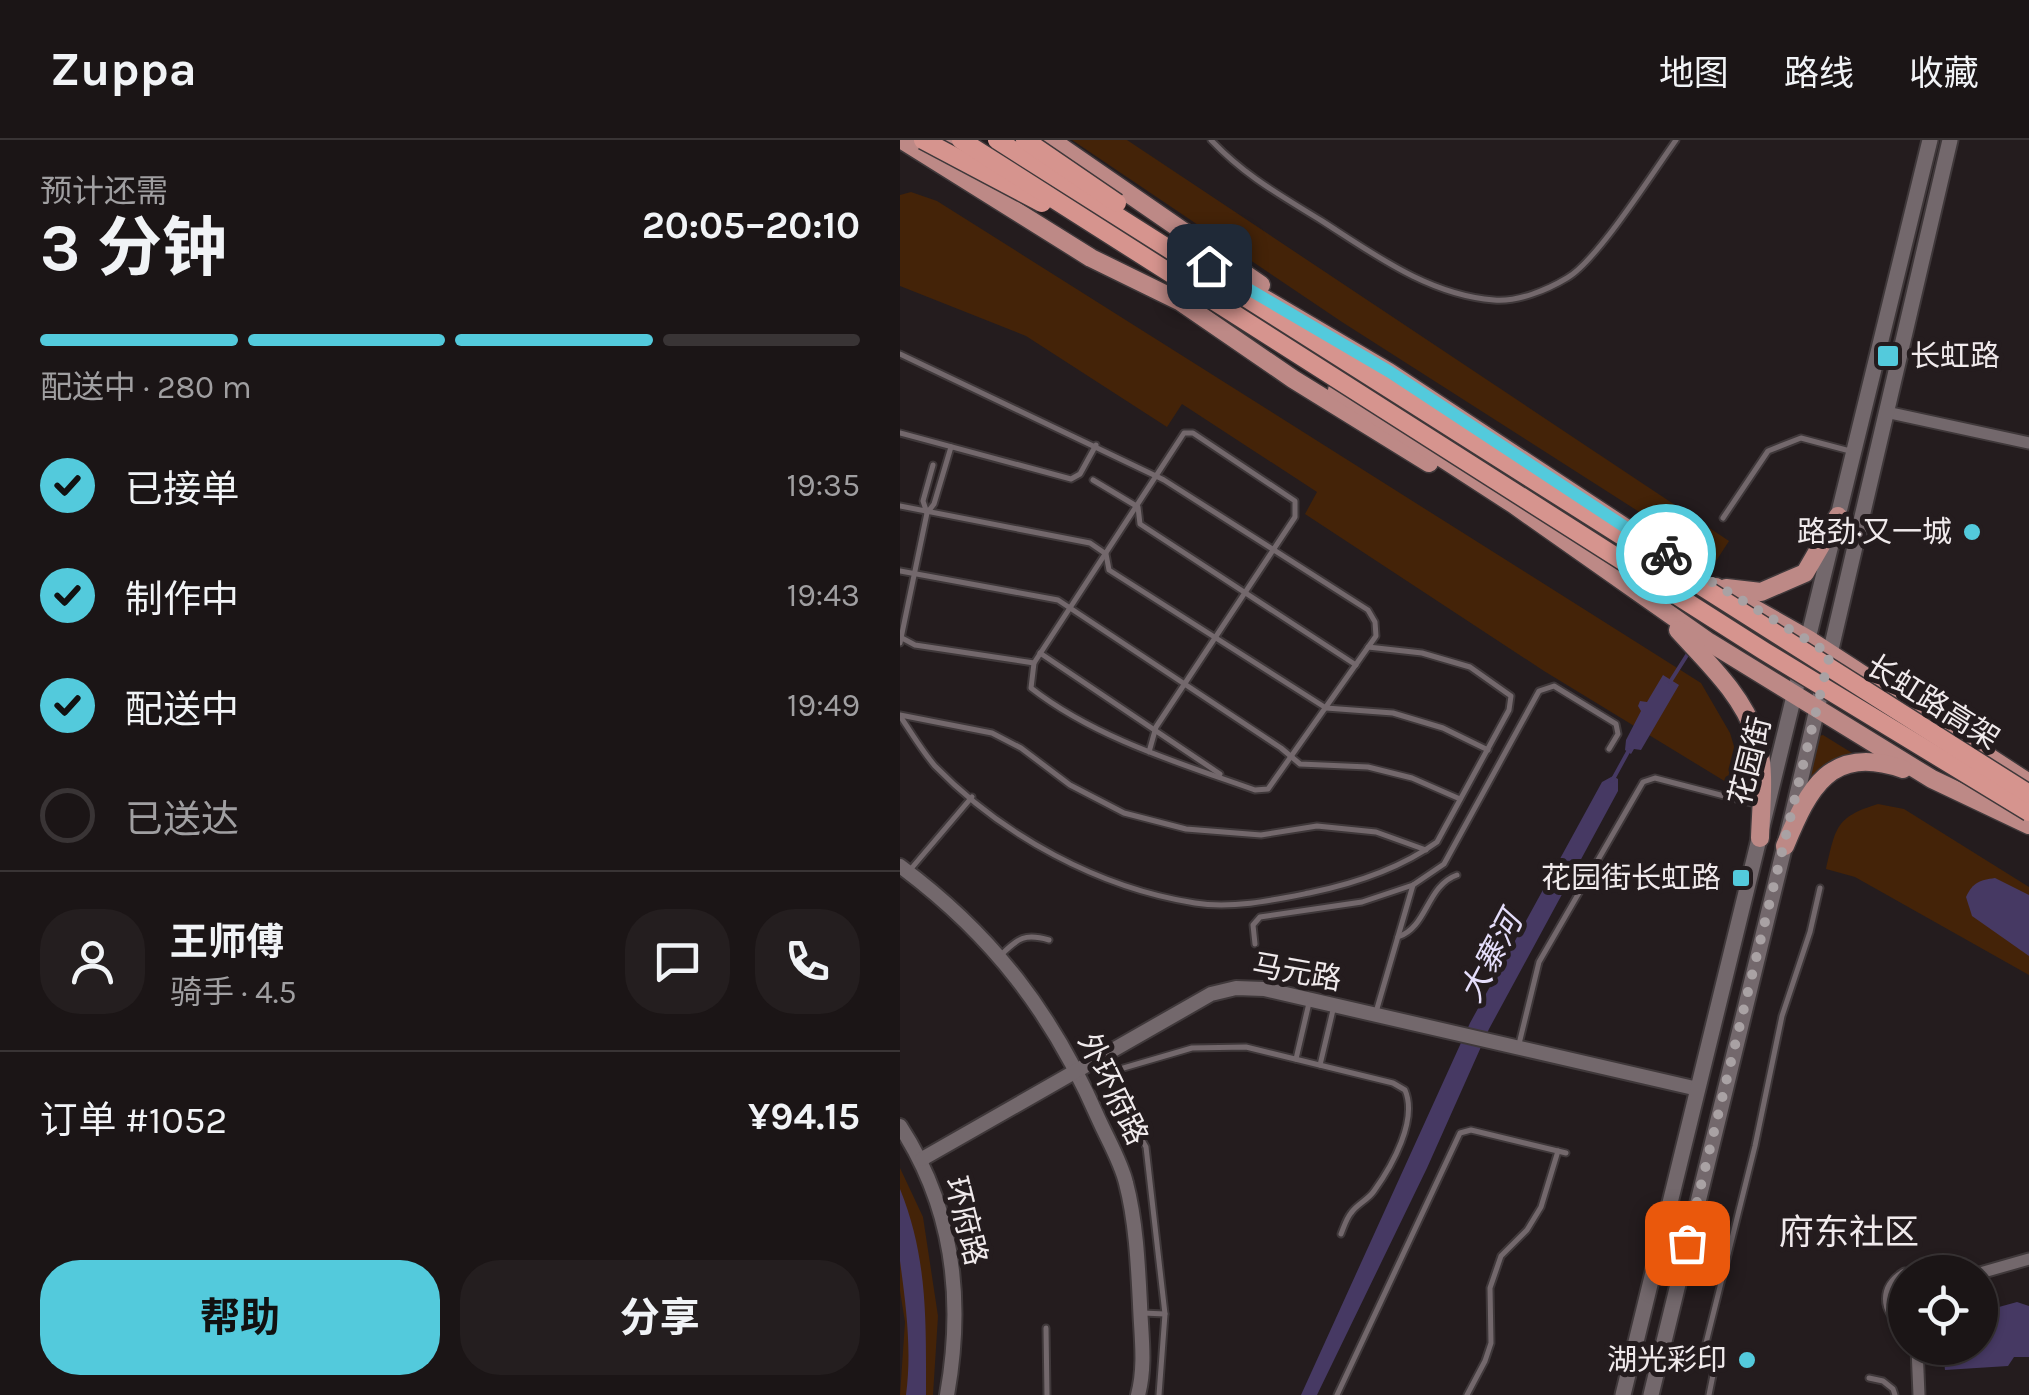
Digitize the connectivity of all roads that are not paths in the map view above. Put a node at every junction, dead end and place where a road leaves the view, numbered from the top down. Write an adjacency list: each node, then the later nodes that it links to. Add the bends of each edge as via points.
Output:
1 (902, 140): 37 (main road, via 1091,258 1181,302)
2 (923, 140): 13 (highway, bridge)
3 (944, 140): 37 (main road, via 1480,482)
4 (962, 140): 13 (highway, 长虹路高架, bridge)
5 (997, 140): 14 (highway, 长虹路高架, bridge)
6 (1011, 140): 15 (main road)
7 (1025, 140): 14 (highway, bridge)
8 (1050, 140): 15 (main road)
9 (1211, 140): 10 (lane, via 1239,169 1407,275 1498,301 1572,276)
10 (1676, 140)
11 (1930, 140): 22 (main road, 花园街)
12 (1950, 140): 17 (main road, 花园街)
13 (1136, 251): 67 (highway, 长虹路高架, bridge)
14 (1280, 320): 63 (highway, 长虹路高架, bridge)
15 (1343, 344): 36 (main road)
16 (900, 354): 20 (lane)
17 (1886, 412): 19 (street); 45 (main road, 花园街)
18 (900, 433): 21 (lane)
19 (2029, 443)
20 (1096, 445): 21 (lane, via 1071,479); 24 (lane)
21 (951, 447): 28 (lane)
22 (1854, 452): 29 (main road, 花园街); 30 (lane, via 1801,438 1768,451)
23 (933, 465): 28 (lane, via 923,500)
24 (1158, 477): 27 (lane); 31 (lane); 31 (lane, via 1184,433 1193,432 1295,501 1295,517)
25 (1093, 480): 27 (lane)
26 (900, 506): 28 (lane)
27 (1138, 507): 32 (lane); 35 (lane, via 1140,524)
28 (927, 513): 32 (lane, via 1090,544); 34 (lane)
29 (1838, 516): 36 (main road, via 1804,574 1760,592); 41 (main road, 花园街)
30 (1723, 518)
31 (1274, 550): 35 (lane); 42 (lane, via 1368,610 1376,636)
32 (1106, 554): 38 (lane); 40 (lane, via 1110,570)
33 (900, 571): 34 (lane)
34 (912, 576): 38 (lane, via 1058,600); 39 (lane)
35 (1246, 593): 40 (lane); 47 (lane)
36 (1733, 593): 41 (main road)
37 (1655, 606): 43 (main road)
38 (1071, 608): 44 (lane); 48 (lane)
39 (900, 639): 46 (lane)
40 (1214, 639): 48 (lane); 51 (lane)
41 (1808, 640): 45 (main road); 50 (main road, 花园街)
42 (1368, 648): 47 (lane); 57 (lane, via 1470,667 1511,696)
43 (1705, 649): 50 (main road); 66 (main road, via 1756,737)
44 (1040, 653): 46 (lane); 54 (lane)
45 (1830, 654): 49 (main road); 52 (main road, 花园街)
46 (1034, 663): 58 (lane, via 1031,688 1052,705)
47 (1356, 665): 51 (lane)
48 (1185, 684): 54 (lane); 59 (lane)
49 (1886, 691): 55 (main road); 62 (main road)
50 (1794, 695): 52 (main road); 66 (main road, 花园街)
51 (1326, 708): 57 (lane, via 1393,713); 59 (lane)
52 (1817, 709): 55 (main road); 70 (main road, 花园街)
53 (900, 716): 64 (lane, via 934,765); 71 (lane, via 992,734 1124,813 1186,829 1261,835 1317,826 1376,832)
54 (1155, 731): 58 (lane); 61 (lane)
55 (1860, 735): 60 (main road)
56 (1609, 749): 74 (lane, via 1616,724 1554,686 1539,692 1444,864)
57 (1488, 750): 65 (lane)
58 (1150, 752): 61 (lane)
59 (1290, 758): 61 (lane, via 1268,789); 65 (lane, via 1368,767)
60 (1932, 778): 68 (main road); 70 (main road, via 1884,762 1829,772 1805,797)
61 (1229, 780)
62 (2029, 783)
63 (2029, 794)
64 (972, 796): 71 (lane, via 1060,860 1198,904 1266,901 1338,887); 72 (lane)
65 (1460, 799): 71 (lane)
66 (1764, 807): 69 (main road); 83 (lane, via 1655,778 1643,782 1539,962)
67 (2029, 812)
68 (2029, 825)
69 (1760, 838): 87 (main road, 花园街)
70 (1785, 846): 93 (main road, 花园街)
71 (1426, 850)
72 (904, 869): 79 (street, 外环府路)
73 (1457, 875): 76 (lane, via 1444,880 1416,925)
74 (1412, 885): 76 (lane); 78 (lane, via 1362,902 1260,916)
75 (1820, 888): 94 (lane, via 1782,1016)
76 (1398, 937): 82 (lane)
77 (1049, 940): 79 (lane, via 1019,938)
78 (1255, 944)
79 (1001, 956): 86 (street, 外环府路)
80 (1310, 1000): 81 (street, 马元路); 84 (lane); 86 (street, 马元路, via 1264,989 1211,994)
81 (1334, 1005): 82 (street, 马元路); 85 (lane)
82 (1376, 1015): 83 (street, 马元路)
83 (1518, 1048): 87 (street, 马元路)
84 (1296, 1059): 85 (lane); 98 (lane, via 1246,1048 1192,1048 1120,1069 1116,1096 1146,1147)
85 (1320, 1065): 92 (lane, via 1393,1083 1410,1100 1390,1163)
86 (1078, 1070): 91 (street, 马元路); 97 (street, 外环府路, via 1126,1182)
87 (1698, 1089): 108 (main road, 花园街)
88 (900, 1126): 91 (street, 环府路)
89 (1558, 1151): 90 (lane); 106 (lane, via 1460,1133); 107 (lane, via 1542,1207 1501,1256 1490,1288 1491,1342)
90 (1566, 1153)
91 (922, 1159): 102 (street, 环府路, via 952,1253 955,1315)
92 (1340, 1234)
93 (1687, 1243): 94 (lane); 109 (main road, 花园街)
94 (1728, 1253): 110 (lane, via 1706,1343 1713,1375)
95 (2029, 1259): 96 (street)
96 (1998, 1268)
97 (1140, 1313): 98 (lane); 104 (street, 外环府路)
98 (1165, 1314): 105 (lane)
99 (1046, 1328): 103 (lane)
100 (1918, 1365): 112 (street)
101 (1869, 1378): 111 (lane, via 1894,1388)
102 (947, 1395)
103 (1047, 1395)
104 (1138, 1395)
105 (1159, 1395)
106 (1336, 1395)
107 (1467, 1395)
108 (1623, 1395)
109 (1651, 1395)
110 (1709, 1395)
111 (1894, 1395)
112 (1919, 1395)

